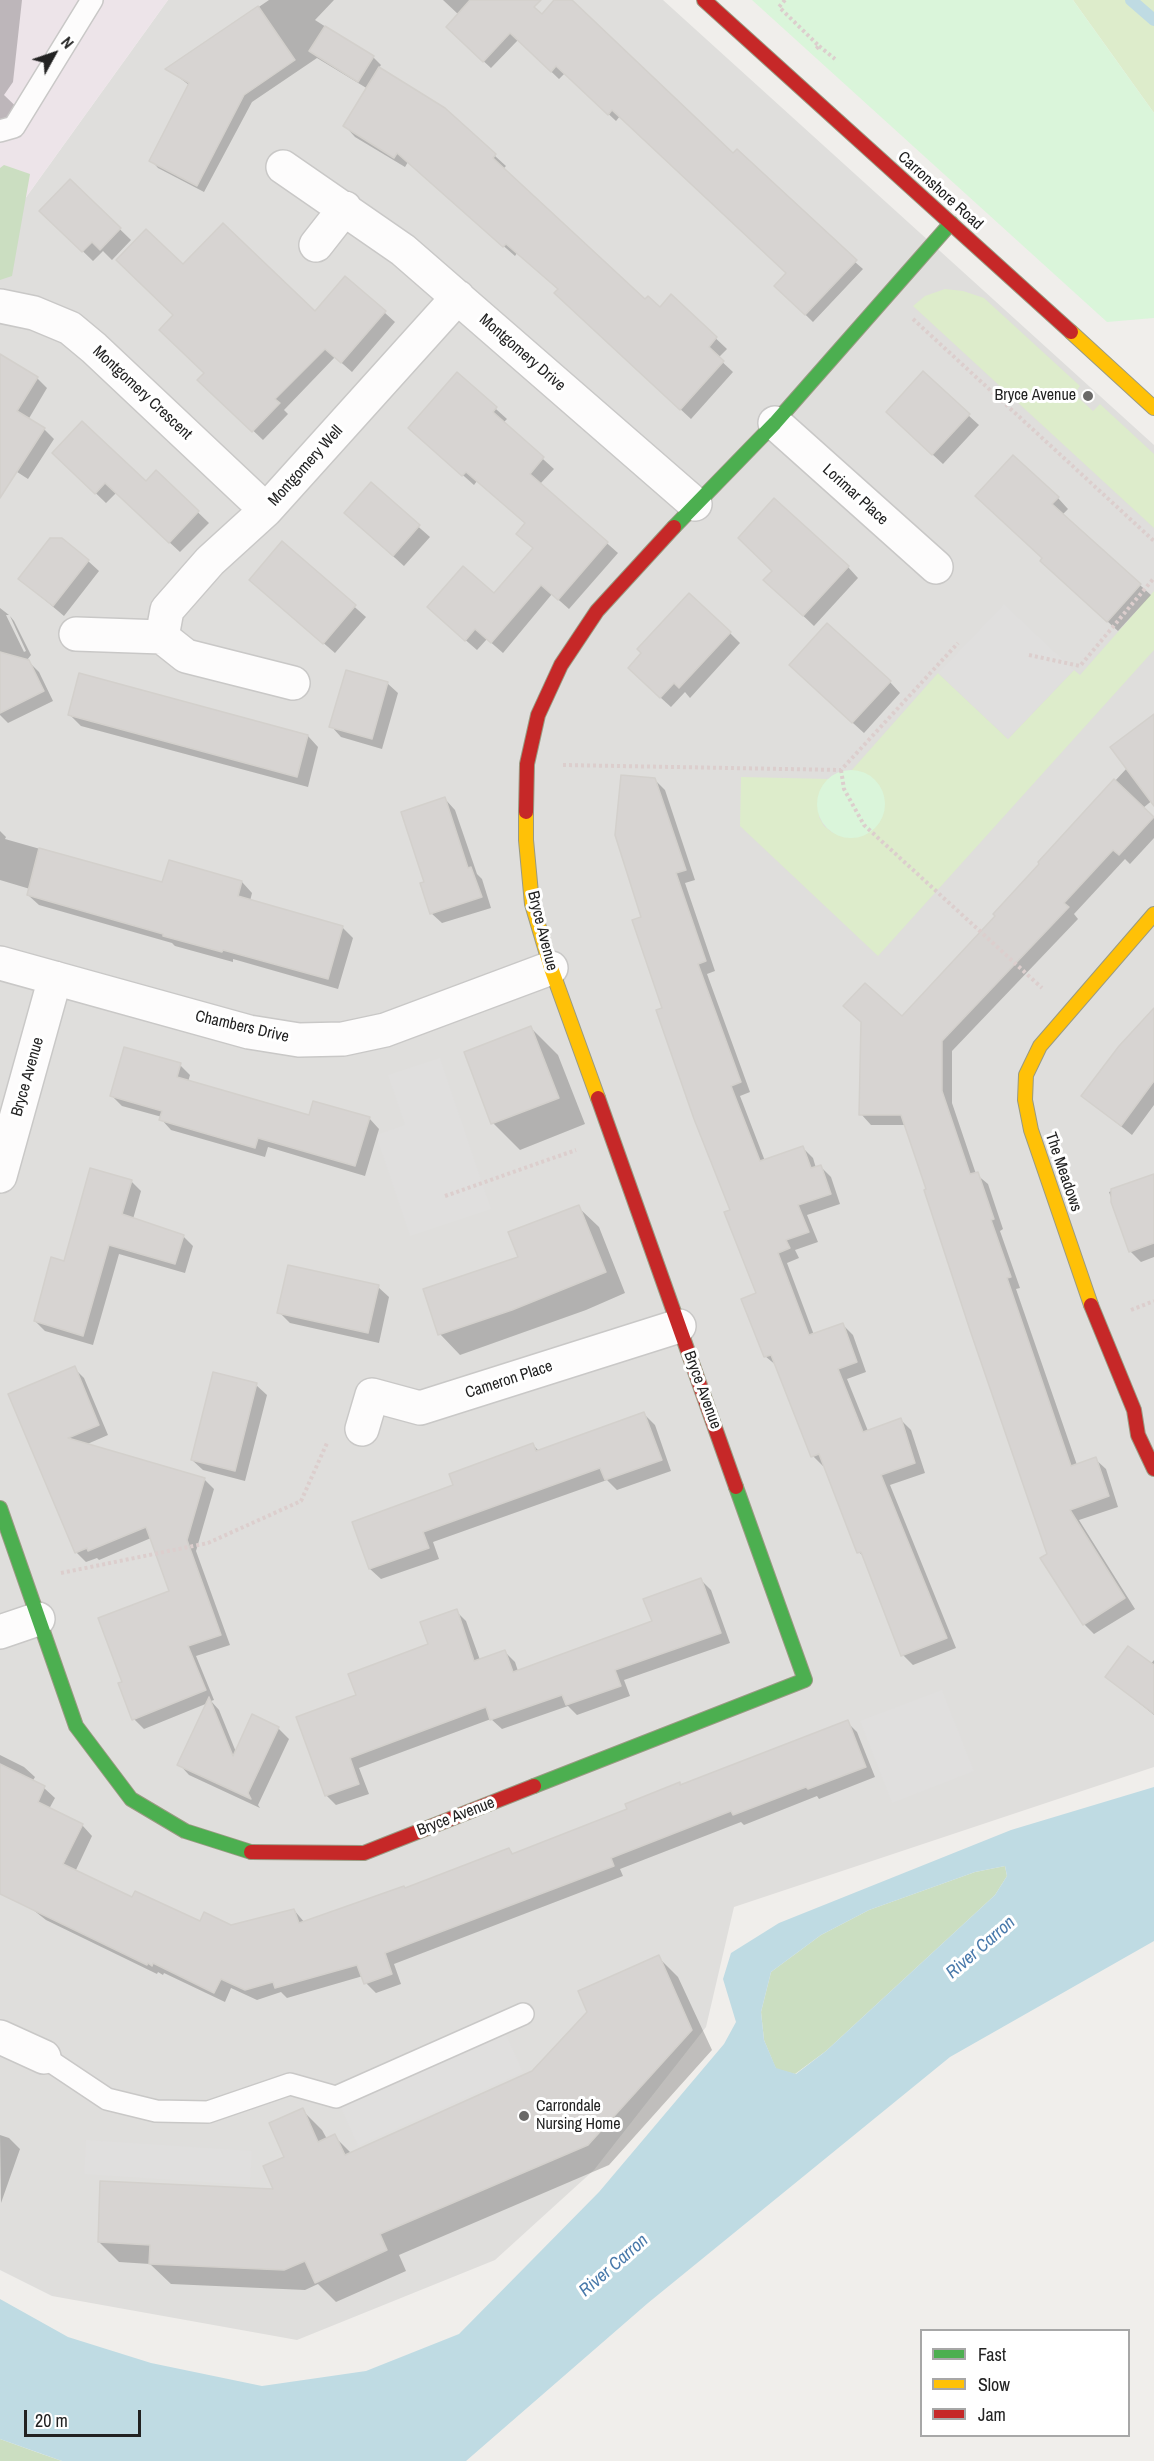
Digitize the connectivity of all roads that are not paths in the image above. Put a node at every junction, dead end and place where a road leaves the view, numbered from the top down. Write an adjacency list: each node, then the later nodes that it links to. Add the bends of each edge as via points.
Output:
1 (92, 0): 3 (lane, via 14,127)
2 (704, 0): 6 (street, Carronshore Road)
3 (0, 131)
4 (283, 167): 5 (street, Montgomery Drive)
5 (345, 208): 7 (street); 8 (street, Montgomery Drive)
6 (951, 223): 10 (street, Carronshore Road); 11 (street, Bryce Avenue)
7 (316, 245)
8 (458, 297): 12 (street, Montgomery Drive); 13 (street, Montgomery Well)
9 (0, 306): 13 (street, Montgomery Crescent, via 34,313 70,328)
10 (1152, 402)
11 (775, 423): 12 (street, Bryce Avenue); 14 (street, Lorimar Place)
12 (695, 504): 20 (street, Bryce Avenue, via 597,611 561,665 538,715 526,764 526,840 532,904)
13 (266, 510): 16 (street, Montgomery Well, via 210,561 167,610)
14 (936, 567)
15 (76, 634): 16 (street)
16 (162, 637): 17 (street, via 186,656)
17 (293, 683)
18 (1154, 914): 25 (street, The Meadows, via 1040,1046 1026,1075 1025,1100 1031,1130 1097,1323)
19 (0, 963): 21 (street, Chambers Drive)
20 (551, 969): 21 (street, Chambers Drive, via 385,1030 342,1039 299,1040 249,1032); 23 (street, Bryce Avenue)
21 (55, 978): 22 (street, Bryce Avenue)
22 (0, 1176)
23 (679, 1326): 24 (street, Cameron Place, via 420,1408 372,1395); 27 (street, Bryce Avenue, via 805,1680 364,1853 251,1852 186,1831 131,1799 76,1726)
24 (362, 1429)
25 (1154, 1469)
26 (0, 1508): 27 (street, Bryce Avenue)
27 (38, 1619): 28 (street)
28 (0, 1632)
29 (523, 2014): 31 (lane, via 336,2097 290,2084 208,2112 156,2111 107,2099)
30 (0, 2037): 31 (street)
31 (44, 2057)

